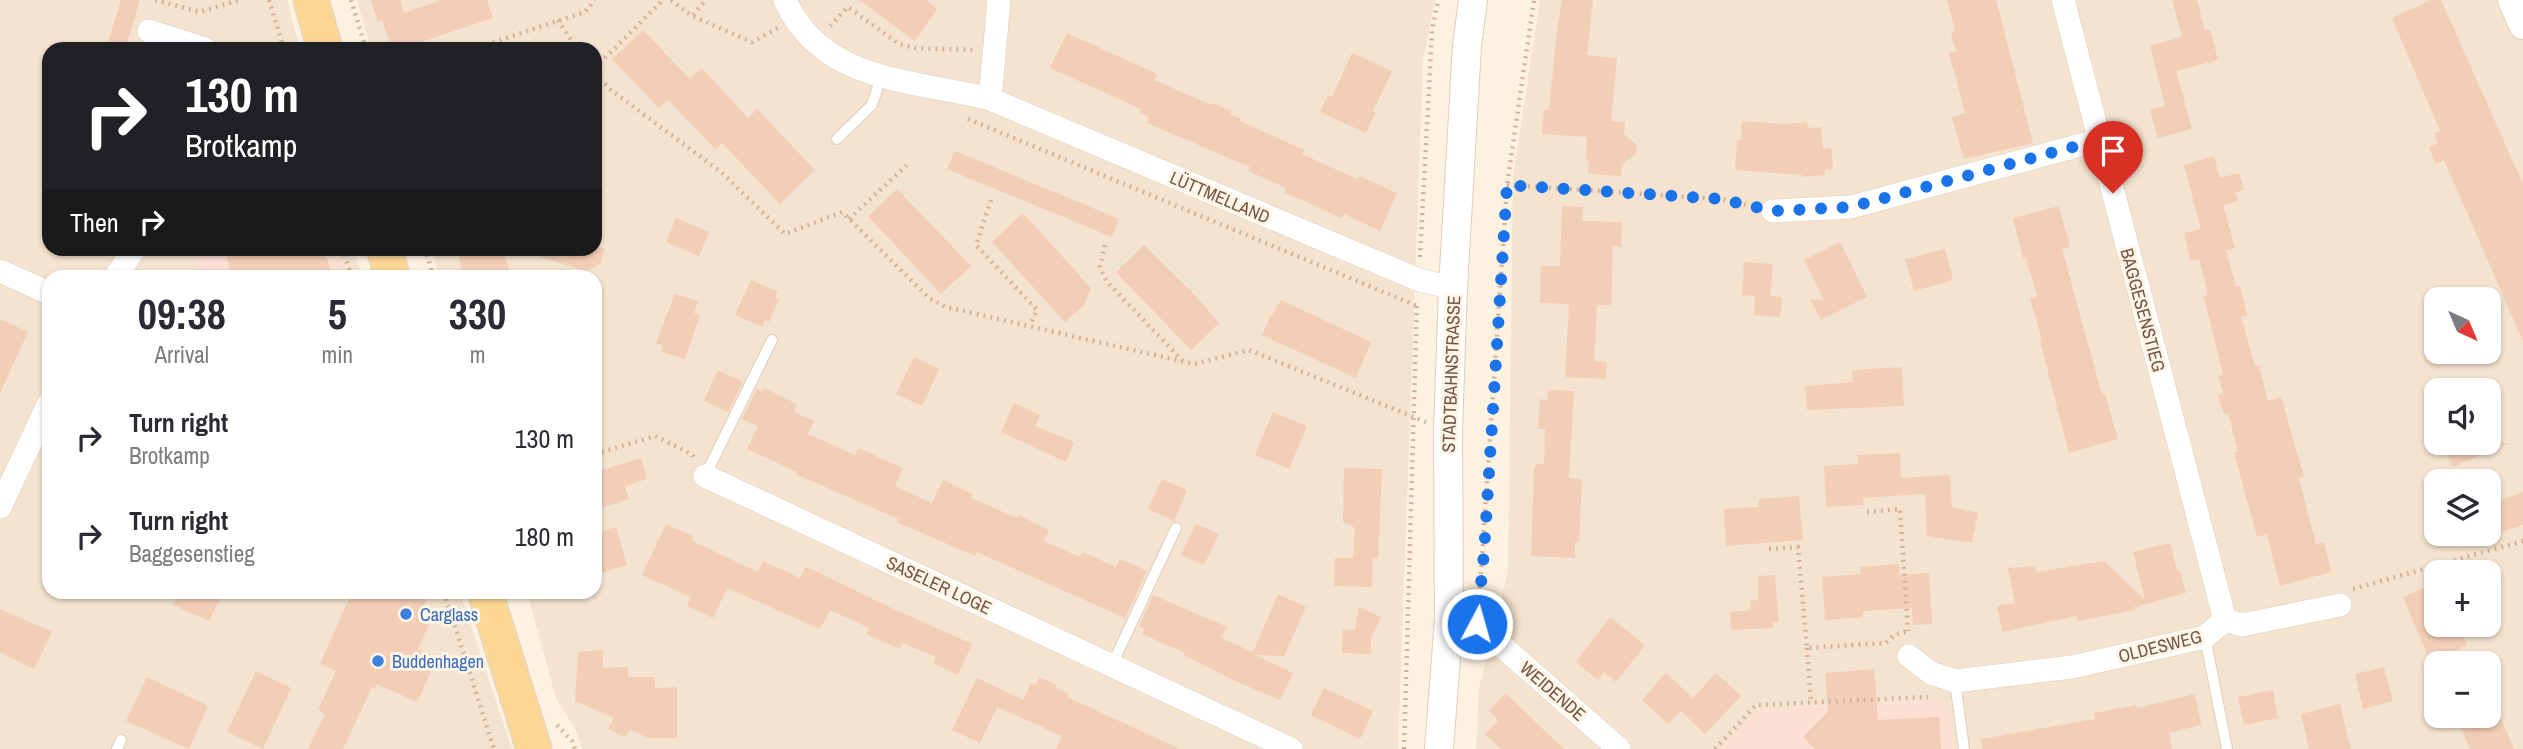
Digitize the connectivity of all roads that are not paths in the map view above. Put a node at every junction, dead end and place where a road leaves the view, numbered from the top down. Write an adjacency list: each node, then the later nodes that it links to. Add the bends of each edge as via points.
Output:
1 (311, 0): 10 (main road)
2 (999, 0): 12 (street)
3 (1473, 0): 17 (street, STADTBAHNSTRASSE)
4 (2063, 0): 14 (street, BAGGESENSTIEG)
5 (2512, 0): 7 (street)
6 (790, 9): 11 (street, LÜTTMELLAND, via 816,42 834,56)
7 (2523, 25)
8 (149, 31): 9 (street)
9 (183, 42)
10 (323, 42)
11 (881, 77): 12 (street, LÜTTMELLAND); 13 (lane, via 872,105)
12 (990, 99): 17 (street, LÜTTMELLAND, via 1419,280)
13 (837, 139)
14 (2099, 140): 15 (street, via 1851,207); 28 (street, BAGGESENSTIEG)
15 (1773, 211)
16 (0, 271): 18 (street)
17 (1453, 288): 27 (street, STADTBAHNSTRASSE)
18 (42, 290)
19 (772, 340): 21 (lane)
20 (42, 415): 22 (street)
21 (705, 476): 31 (street, SASELER LOGE)
22 (6, 478): 23 (street)
23 (0, 508)
24 (1176, 528): 31 (lane)
25 (487, 599): 33 (main road)
26 (2340, 605): 28 (street, via 2242,625)
27 (1449, 619): 35 (street, STADTBAHNSTRASSE); 36 (street, WEIDENDE, via 1477,624)
28 (2225, 620): 29 (street, OLDESWEG)
29 (2205, 637): 32 (street, OLDESWEG); 38 (lane)
30 (1909, 656): 32 (street)
31 (1112, 666): 34 (street, SASELER LOGE)
32 (1956, 688): 37 (lane)
33 (534, 749)
34 (1291, 749)
35 (1439, 749)
36 (1619, 749)
37 (1964, 749)
38 (2227, 749)

